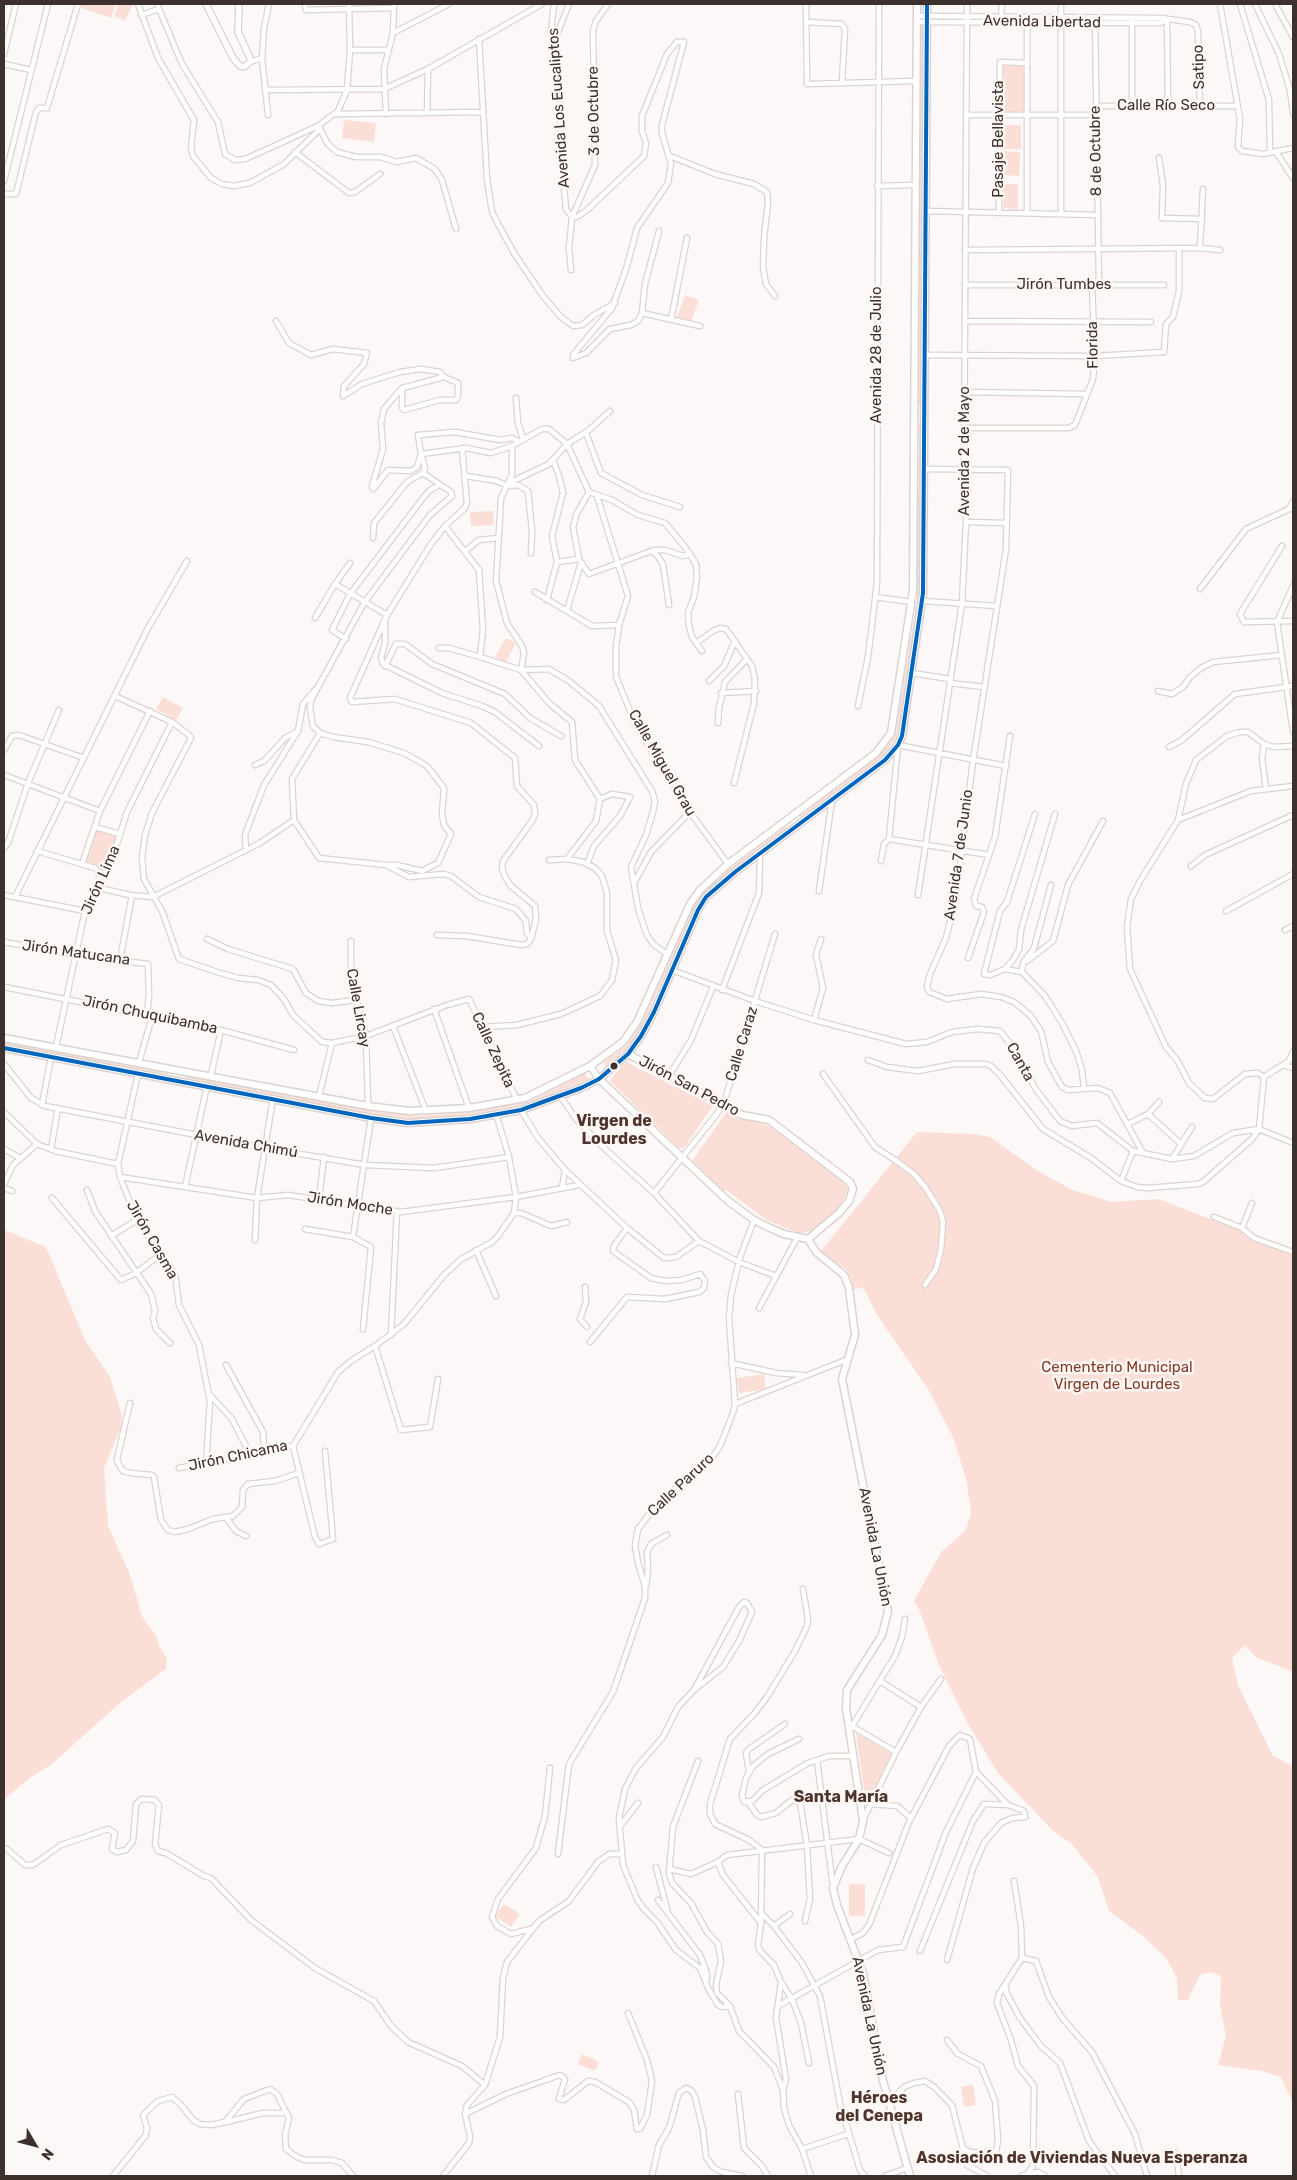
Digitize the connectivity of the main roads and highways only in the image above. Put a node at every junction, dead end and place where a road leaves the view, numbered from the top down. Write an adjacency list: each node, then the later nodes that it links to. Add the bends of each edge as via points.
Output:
1 (917, 4): 3 (main road)
2 (927, 4): 4 (main road)
3 (914, 416): 4 (main road); 5 (main road, via 912,602 893,726 876,753)
4 (925, 416): 6 (main road, via 923,602 902,736 885,760)
5 (791, 817): 6 (main road); 10 (main road, via 708,880 690,904 632,1029 618,1047 540,1092 516,1100 469,1108 392,1110)
6 (797, 826): 9 (main road, via 706,897 641,1036)
7 (4, 1038): 10 (main road)
8 (4, 1048): 12 (main road)
9 (628, 1054): 11 (main road); 13 (main road, Jirón San Pedro, via 723,1106 752,1118 769,1120 850,1182 854,1189 849,1201)
10 (176, 1069): 12 (main road)
11 (599, 1079): 12 (main road, via 561,1097 521,1110 436,1122 371,1118); 13 (main road, via 727,1200 754,1220 797,1238)
12 (174, 1080)
13 (808, 1239): 14 (main road, Avenida La Unión, via 816,1252 844,1275 849,1288 855,1335 842,1379 888,1611 882,1636 847,1690 846,1708 863,1821 859,1838 833,1888 858,1960 883,2082)
14 (910, 2176)

